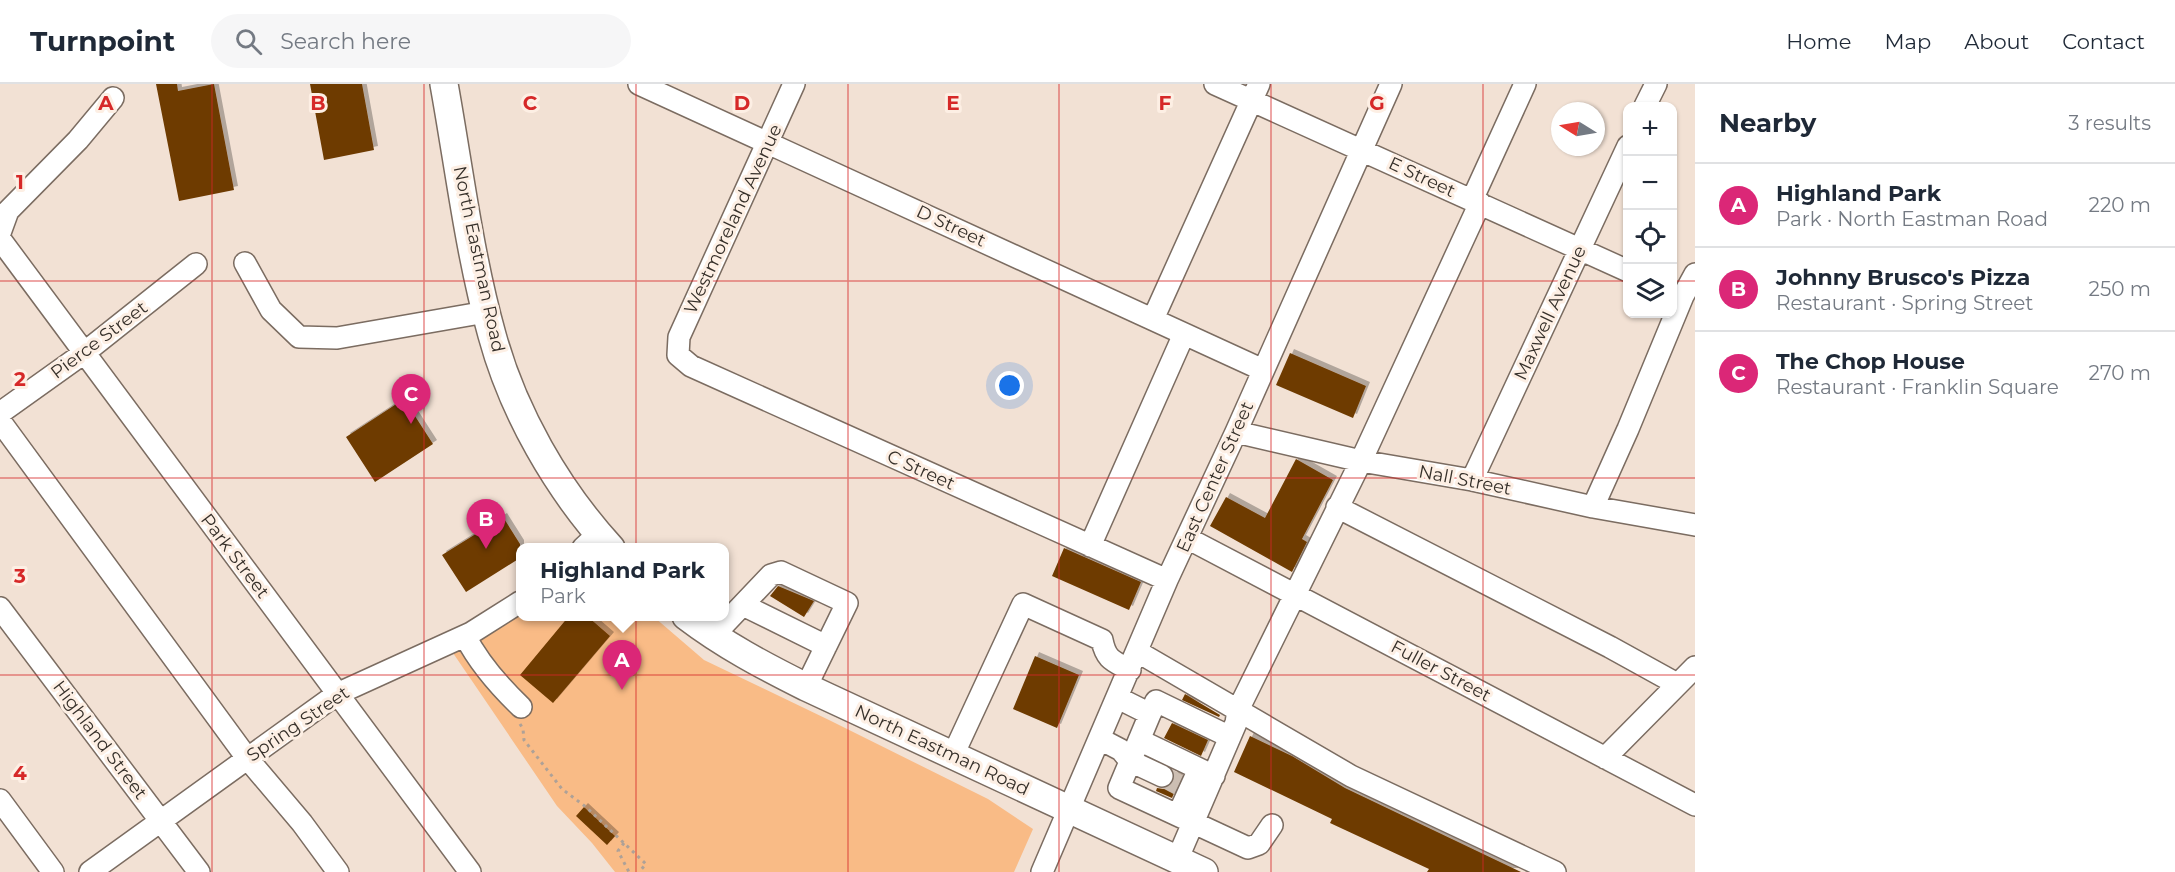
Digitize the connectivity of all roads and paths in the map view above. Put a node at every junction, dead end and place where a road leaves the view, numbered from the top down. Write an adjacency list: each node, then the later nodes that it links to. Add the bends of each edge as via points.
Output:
1 (444, 84): 23 (main road, North Eastman Road)
2 (639, 84): 11 (street, D Street)
3 (794, 84): 11 (street, Westmoreland Avenue)
4 (1215, 84): 8 (street, E Street)
5 (1391, 84): 12 (street, East Center Street)
6 (1656, 84): 10 (street)
7 (1520, 86): 14 (street)
8 (1256, 92): 12 (street, E Street); 24 (street)
9 (113, 98): 15 (street, via 8,211)
10 (1647, 102)
11 (769, 142): 24 (street, D Street); 27 (street, Westmoreland Avenue, via 679,337)
12 (1361, 149): 14 (street, E Street); 28 (street, East Center Street)
13 (1623, 156): 17 (street, Maxwell Avenue)
14 (1476, 202): 17 (street, E Street); 32 (street)
15 (0, 233)
16 (0, 238): 26 (street, Park Street)
17 (1580, 249): 20 (street, E Street); 33 (street, Maxwell Avenue)
18 (244, 263): 23 (street, via 271,310 299,337 337,338)
19 (196, 264): 26 (street, Pierce Street)
20 (1623, 269)
21 (1695, 274): 22 (street)
22 (1683, 296): 35 (street)
23 (486, 312): 38 (main road, North Eastman Road, via 500,361 530,432)
24 (1153, 319): 25 (street, D Street)
25 (1184, 334): 28 (street, D Street); 39 (street)
26 (84, 353): 29 (street, Pierce Street); 55 (street, Park Street)
27 (678, 355): 39 (street, C Street, via 692,366)
28 (1263, 370): 31 (street, East Center Street)
29 (0, 413)
30 (0, 421): 64 (street)
31 (1236, 432): 32 (street, Nall Street); 37 (street, East Center Street)
32 (1361, 460): 33 (street, Nall Street); 34 (street)
33 (1472, 480): 35 (street, Nall Street)
34 (1337, 507): 41 (street); 53 (street)
35 (1593, 507): 36 (street, Nall Street)
36 (1695, 525)
37 (1187, 538): 40 (street, East Center Street); 41 (street, Fuller Street)
38 (597, 543)
39 (1090, 546): 40 (street, C Street)
40 (1167, 580): 51 (street, East Center Street)
41 (1296, 594): 58 (street); 65 (street, Fuller Street)
42 (516, 604): 48 (street, Spring Street)
43 (743, 604): 45 (street); 50 (street); 50 (street, via 771,575 781,572 848,603)
44 (0, 608): 72 (street, Highland Street)
45 (729, 619)
46 (693, 621): 49 (main road, North Eastman Road)
47 (727, 621): 49 (street)
48 (465, 636): 55 (street, Spring Street); 57 (street)
49 (713, 636): 54 (main road, North Eastman Road)
50 (826, 646): 54 (street)
51 (1134, 661): 56 (street, East Center Street); 58 (street); 63 (street, via 1108,658 1102,640 1023,604)
52 (1695, 667): 53 (street)
53 (1677, 684): 65 (street)
54 (806, 687): 63 (main road, North Eastman Road)
55 (338, 694): 64 (street, Spring Street); 80 (street, Park Street)
56 (1118, 698): 59 (street); 61 (street, East Center Street)
57 (516, 703): 74 (path, via 506,703 523,729 524,740 562,789)
58 (1238, 710): 60 (street); 85 (street, via 1351,776)
59 (1150, 714): 60 (street, via 1156,701); 62 (street)
60 (1230, 737): 67 (street)
61 (1100, 739): 66 (street, via 1121,750); 71 (street, East Center Street)
62 (1139, 740): 66 (street); 67 (street)
63 (953, 755): 71 (main road, North Eastman Road)
64 (247, 758): 72 (street, Spring Street); 79 (street)
65 (1605, 758): 70 (street, Fuller Street)
66 (1126, 770): 68 (street); 68 (street, via 1119,788)
67 (1206, 772): 68 (street); 68 (street)
68 (1181, 799): 73 (street, via 1248,848 1259,844); 75 (street)
69 (0, 800): 76 (street)
70 (1695, 805)
71 (1070, 810): 75 (main road, North Eastman Road); 83 (street, East Center Street)
72 (160, 820): 77 (street, Spring Street); 78 (street, Highland Street)
73 (1272, 825)
74 (624, 843): 81 (path, via 618,851); 82 (path, via 646,864)
75 (1177, 860): 84 (main road, North Eastman Road)
76 (53, 872)
77 (90, 872)
78 (199, 872)
79 (338, 872)
80 (470, 872)
81 (629, 872)
82 (639, 872)
83 (1042, 872)
84 (1204, 872)
85 (1555, 872)

